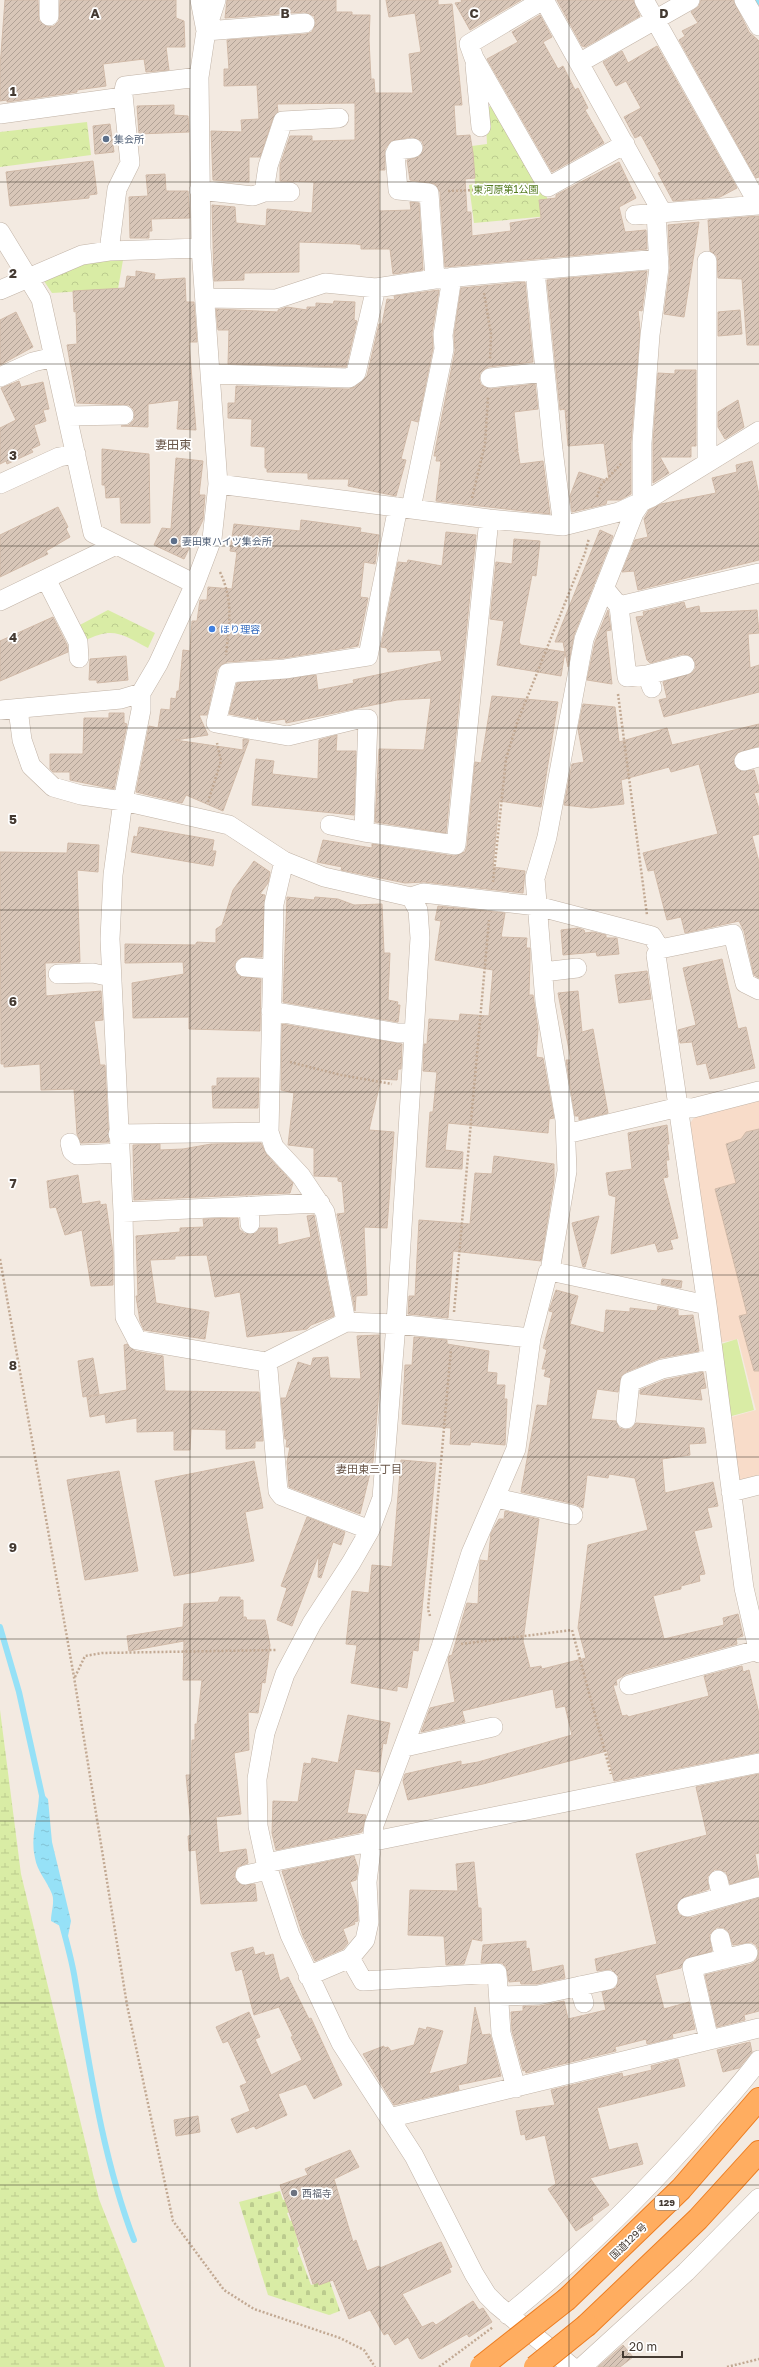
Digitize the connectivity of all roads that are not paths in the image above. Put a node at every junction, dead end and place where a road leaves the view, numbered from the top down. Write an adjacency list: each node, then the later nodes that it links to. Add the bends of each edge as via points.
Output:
1 (200, 0): 10 (street)
2 (216, 0): 10 (street)
3 (544, 0): 11 (street, via 469,44); 12 (street)
4 (644, 0): 7 (street)
5 (690, 0): 7 (street)
6 (744, 0): 9 (street)
7 (655, 20): 12 (street); 23 (street)
8 (305, 23): 10 (street)
9 (759, 26)
10 (206, 31): 13 (street)
11 (474, 58): 17 (street); 18 (street, via 548,187)
12 (579, 63): 18 (street)
13 (199, 77): 14 (street, via 125,86); 20 (street)
14 (123, 97): 15 (street); 28 (street, via 130,163 117,189)
15 (0, 114)
16 (339, 118): 21 (street, via 313,115 283,121 268,166)
17 (481, 127)
18 (625, 144): 24 (street)
19 (402, 146): 34 (street, via 395,160 398,190 429,193)
20 (199, 190): 21 (street, via 252,196); 27 (street)
21 (264, 192): 22 (street)
22 (290, 192)
23 (759, 205): 24 (street)
24 (659, 212): 25 (street); 30 (street)
25 (635, 215)
26 (0, 232): 29 (street)
27 (201, 248): 28 (street); 37 (street)
28 (109, 251): 33 (street, via 82,255)
29 (6, 252): 33 (street)
30 (659, 259): 32 (street); 50 (street, via 642,443)
31 (707, 261): 47 (street, via 714,355)
32 (535, 271): 34 (street); 39 (street)
33 (28, 277): 36 (street); 38 (street, via 41,299)
34 (443, 278): 35 (street); 51 (street, via 444,349)
35 (376, 288): 37 (street, via 325,283 276,299); 40 (street, via 356,373 349,378)
36 (0, 290)
37 (205, 298): 40 (street)
38 (54, 357): 41 (street, via 33,362); 44 (street)
39 (545, 372): 42 (street); 53 (street)
40 (210, 374): 49 (street)
41 (0, 377)
42 (490, 378)
43 (124, 414): 44 (street)
44 (68, 416): 46 (street)
45 (759, 431): 47 (street)
46 (76, 454): 48 (street, via 59,457); 54 (street, via 93,533)
47 (707, 463): 50 (street)
48 (0, 484)
49 (218, 484): 51 (street); 57 (street, via 212,539)
50 (642, 501): 53 (street, via 619,512); 58 (street, via 634,513)
51 (404, 507): 52 (street); 67 (street, via 368,656 285,669 228,673 216,723 288,736 358,719 368,719)
52 (489, 519): 53 (street); 67 (street, via 456,846)
53 (563, 526)
54 (116, 545): 56 (street); 57 (street)
55 (759, 573): 60 (street, via 708,592)
56 (46, 579): 59 (street); 61 (street, via 78,642)
57 (195, 584): 63 (street, via 158,664)
58 (604, 588): 60 (street); 70 (street, via 584,639 547,837 535,878)
59 (0, 601)
60 (619, 606): 62 (street, via 627,678 650,682)
61 (79, 658)
62 (685, 666)
63 (141, 693): 64 (street, via 121,699); 65 (street, via 141,710)
64 (9, 710): 65 (street, via 31,766 53,787 81,795)
65 (123, 801): 68 (street, via 229,825); 77 (street, via 113,875)
66 (330, 825): 67 (street)
67 (364, 832)
68 (284, 861): 69 (street, via 324,877); 74 (street, via 274,904)
69 (411, 897): 70 (street, via 423,893); 80 (street, via 418,910 420,938)
70 (537, 906): 71 (street); 75 (street)
71 (655, 942): 78 (street, via 733,934 745,983); 82 (street)
72 (245, 967): 74 (street)
73 (577, 968): 75 (street)
74 (272, 969): 79 (street)
75 (543, 972): 85 (street, via 545,1002 566,1120)
76 (58, 974): 77 (street, via 93,973)
77 (111, 976): 84 (street)
78 (759, 990)
79 (271, 1011): 80 (street, via 398,1033); 83 (street)
80 (413, 1033): 93 (street)
81 (759, 1091): 82 (street, via 693,1108)
82 (679, 1107): 85 (street); 91 (street)
83 (269, 1132): 84 (street); 88 (street, via 274,1147 301,1176)
84 (118, 1134): 87 (street)
85 (566, 1134): 90 (street, via 567,1171)
86 (70, 1143): 87 (street, via 72,1151 77,1155)
87 (120, 1153): 89 (street)
88 (320, 1203): 89 (street, via 249,1215); 92 (street, via 325,1212)
89 (124, 1212): 96 (street, via 125,1317 137,1340)
90 (550, 1271): 91 (street); 94 (street)
91 (707, 1305): 95 (street)
92 (346, 1322): 93 (street); 96 (street)
93 (396, 1324): 94 (street); 102 (street, via 382,1498)
94 (531, 1338): 100 (street, via 516,1449)
95 (714, 1359): 97 (street, via 662,1369 630,1382); 99 (street)
96 (266, 1362): 102 (street, via 278,1491 282,1496)
97 (622, 1406)
98 (759, 1485): 99 (street)
99 (731, 1492): 103 (street, via 744,1588)
100 (496, 1498): 101 (street); 106 (street, via 471,1553)
101 (573, 1515)
102 (370, 1530): 109 (street, via 296,1650 265,1733 257,1780 258,1826)
103 (759, 1652): 104 (street, via 653,1670)
104 (629, 1685)
105 (492, 1727): 106 (street)
106 (405, 1746): 108 (street, via 374,1825)
107 (759, 1763): 108 (street)
108 (372, 1840): 109 (street); 115 (street, via 367,1882 369,1922 365,1940)
109 (267, 1867): 110 (street); 117 (street, via 290,1935)
110 (245, 1875)
111 (759, 1887): 112 (street, via 720,1889)
112 (687, 1907)
113 (720, 1938): 116 (street)
114 (748, 1953): 116 (street)
115 (350, 1958): 117 (street); 119 (street, via 362,1981 497,1973)
116 (725, 1959): 121 (street, via 692,1967)
117 (308, 1976): 125 (street, via 341,2043)
118 (608, 1980): 119 (street, via 582,1994)
119 (499, 1996): 123 (street, via 501,2033)
120 (759, 2028): 121 (street)
121 (709, 2040): 123 (street, via 635,2052)
122 (759, 2060): 128 (street, via 678,2154 605,2232)
123 (516, 2088): 125 (street)
124 (759, 2099): 129 (highway, 国道129号 / 129, bridge, via 681,2189 567,2299)
125 (389, 2118): 128 (street, via 414,2156 474,2274 487,2295)
126 (759, 2152): 130 (highway, bridge, via 698,2219 587,2324)
127 (759, 2198): 132 (street, via 686,2272)
128 (508, 2315): 131 (street)
129 (482, 2367)
130 (535, 2367)
131 (572, 2367)
132 (582, 2367)

